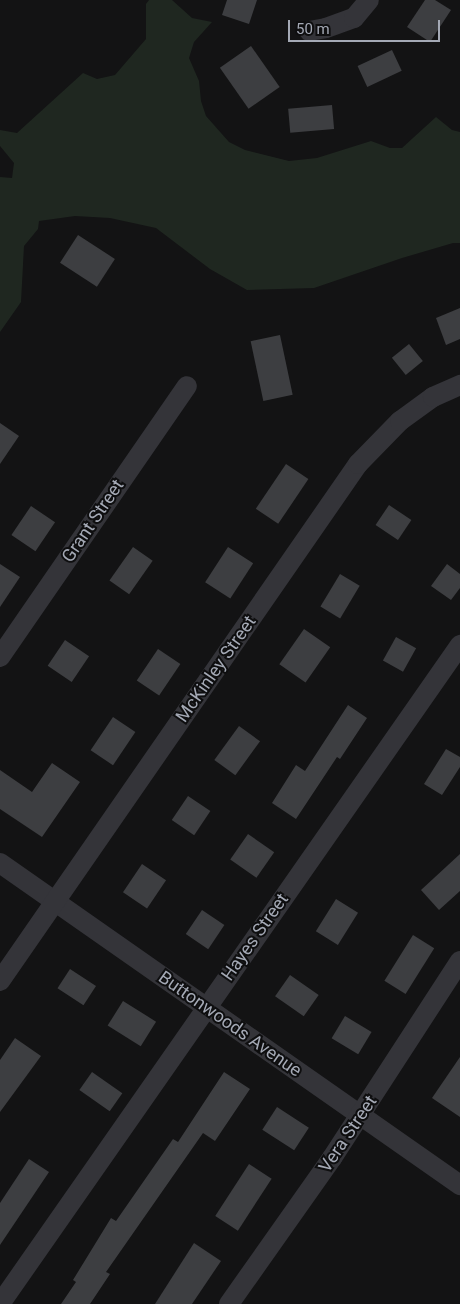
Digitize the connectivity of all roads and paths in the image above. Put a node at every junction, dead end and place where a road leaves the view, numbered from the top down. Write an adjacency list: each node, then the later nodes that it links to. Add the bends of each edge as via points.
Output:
1 (369, 0): 2 (street, via 354,18)
2 (309, 31)
3 (460, 385): 8 (street, McKinley Street, via 433,397 400,421 358,464)
4 (187, 386): 6 (street, Grant Street)
5 (460, 645): 11 (street, Hayes Street)
6 (0, 657)
7 (0, 863): 8 (street, Buttonwoods Avenue)
8 (55, 900): 10 (street, McKinley Street); 11 (street, Buttonwoods Avenue)
9 (460, 961): 12 (street, Vera Street)
10 (0, 981)
11 (205, 1007): 12 (street, Buttonwoods Avenue); 14 (street, Hayes Street)
12 (361, 1114): 13 (street, Buttonwoods Avenue); 15 (street, Vera Street)
13 (460, 1185)
14 (0, 1304)
15 (229, 1304)

